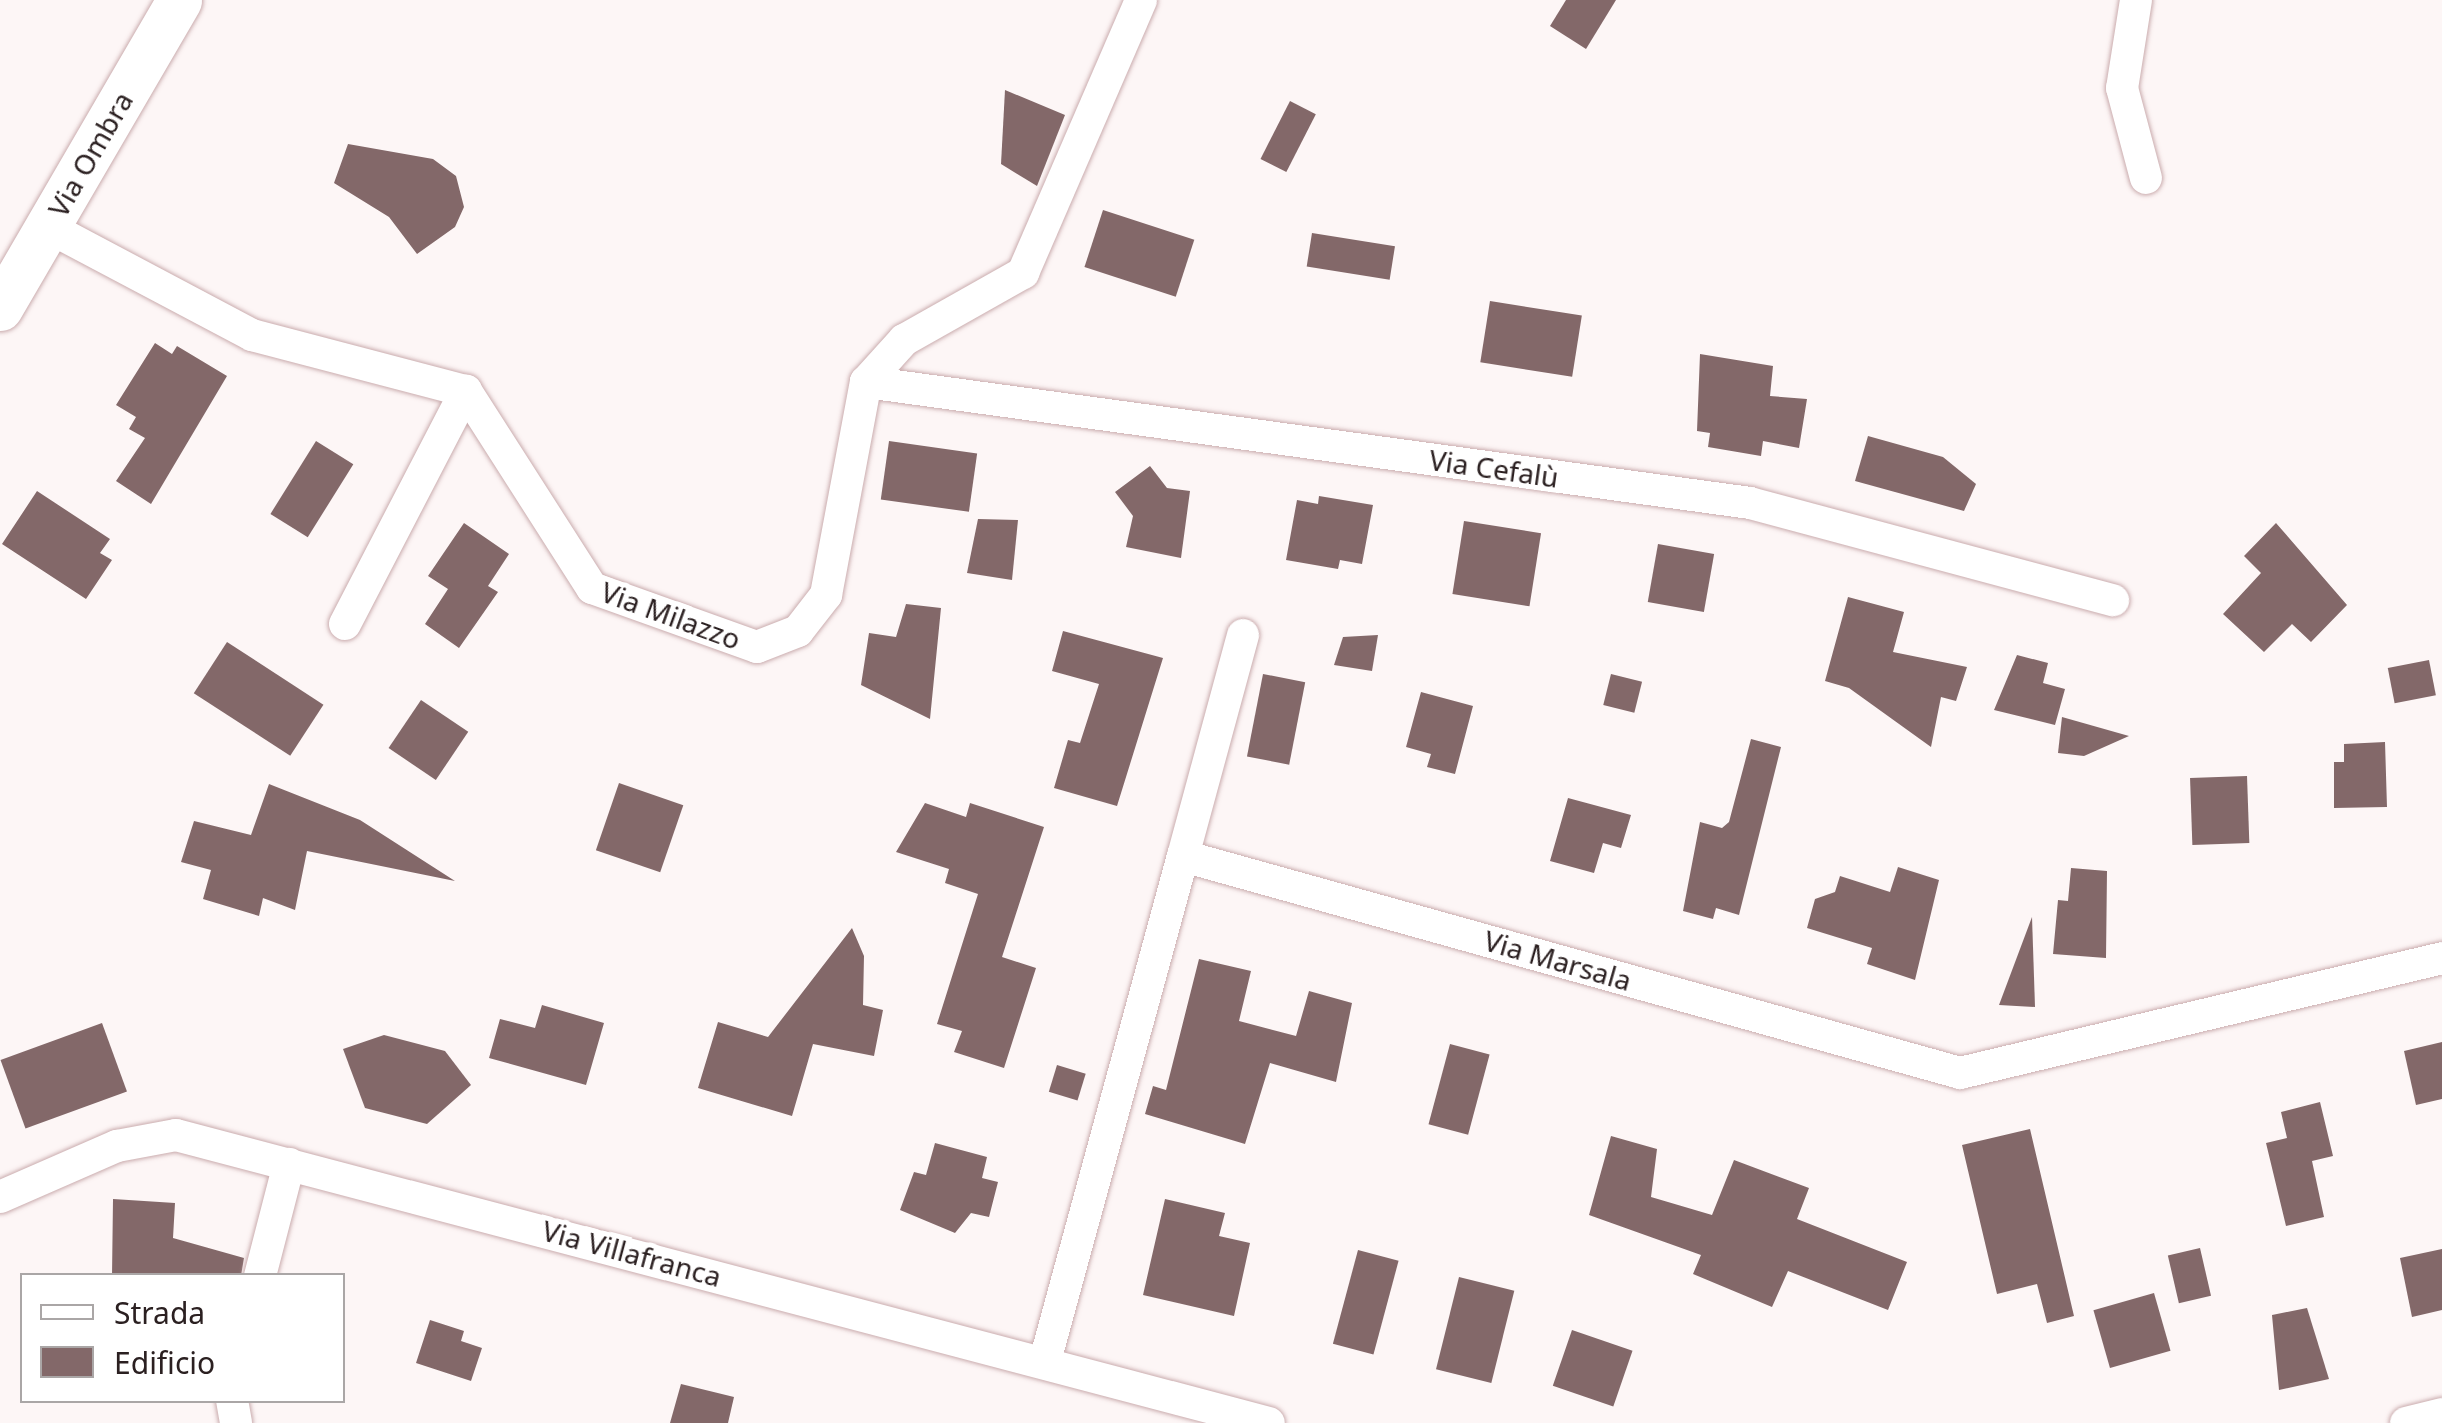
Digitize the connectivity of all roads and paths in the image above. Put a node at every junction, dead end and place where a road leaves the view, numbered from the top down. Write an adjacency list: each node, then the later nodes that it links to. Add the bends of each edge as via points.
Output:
1 (179, 0): 5 (main road, Via Ombra)
2 (1141, 0): 7 (street, via 1023,273 904,340)
3 (2136, 0): 4 (street, via 2122,88)
4 (2146, 178)
5 (48, 227): 6 (main road, Via Ombra); 8 (street, via 252,335)
6 (0, 308)
7 (866, 382): 8 (street, Via Milazzo, via 826,595 798,631 757,647 592,588); 9 (street, Via Cefalù, via 1750,502)
8 (466, 391): 10 (street)
9 (2113, 600)
10 (345, 624)
11 (1243, 635): 12 (street)
12 (1183, 856): 13 (street, Via Marsala, via 1960,1073); 17 (street)
13 (2442, 958)
14 (290, 1164): 15 (street, Via Villafranca, via 176,1135 144,1138); 16 (street); 17 (street, Via Villafranca)
15 (0, 1197)
16 (261, 1273)
17 (1045, 1361): 19 (street, Via Villafranca)
18 (2442, 1414): 20 (street)
19 (1269, 1423)
20 (2406, 1423)

